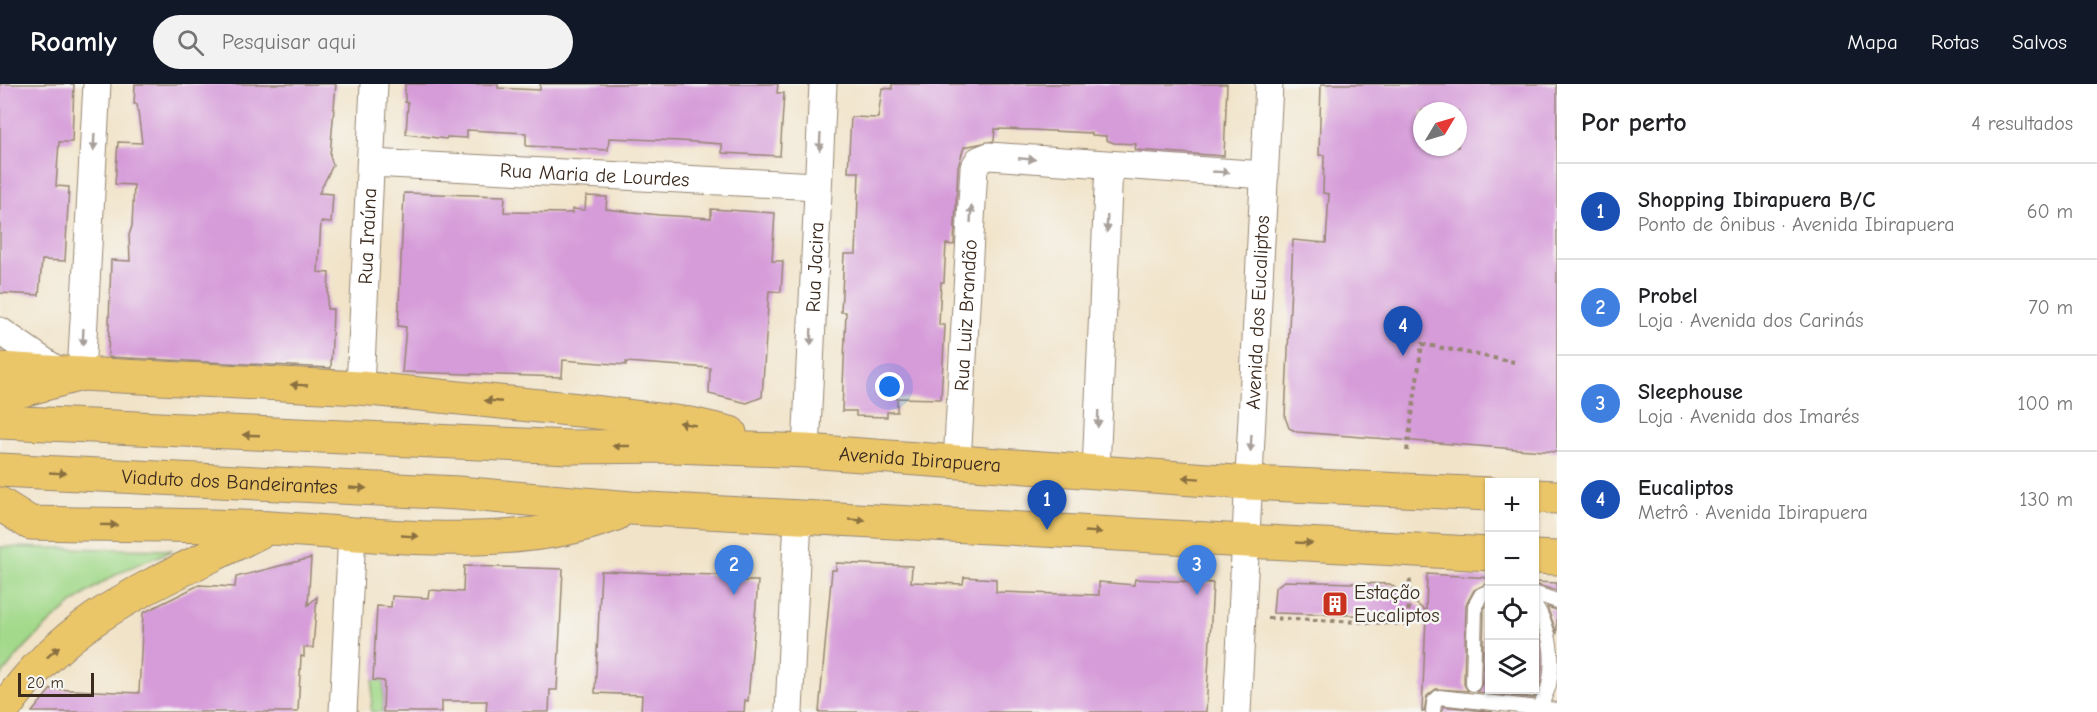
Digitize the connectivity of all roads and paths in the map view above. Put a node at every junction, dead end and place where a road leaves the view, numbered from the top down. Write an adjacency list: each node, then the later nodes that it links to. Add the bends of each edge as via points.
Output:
1 (97, 84): 12 (street, one-way to 12)
2 (374, 84): 5 (street, Rua Iraúna)
3 (823, 84): 8 (street, Rua Jacira, one-way to 8)
4 (1269, 84): 7 (street, Avenida dos Eucaliptos)
5 (371, 163): 8 (street, Rua Maria de Lourdes); 13 (street, Rua Iraúna)
6 (1109, 165): 7 (street, one-way to 7); 18 (street, Rua Luiz Brandão, one-way to 6, via 974,168 979,160 989,156); 20 (street, one-way to 20)
7 (1265, 175): 21 (street, Avenida dos Eucaliptos, one-way to 21)
8 (817, 186): 16 (street, Rua Jacira, one-way to 16)
9 (0, 331): 12 (street)
10 (1514, 362): 17 (path, via 1422,344)
11 (0, 369): 12 (main road)
12 (69, 372): 13 (main road, one-way to 12); 14 (main road)
13 (360, 388): 16 (main road, one-way to 13, via 691,424)
14 (0, 396)
15 (0, 422): 16 (main road, Avenida Ibirapuera, one-way to 15, via 569,447)
16 (806, 451): 18 (main road, Avenida Ibirapuera)
17 (1407, 451)
18 (957, 462): 20 (main road, Avenida Ibirapuera)
19 (0, 470): 26 (main road, Viaduto dos Bandeirantes, one-way to 26, via 458,493)
20 (1096, 471): 21 (main road, Avenida Ibirapuera, one-way to 20)
21 (1249, 483): 22 (main road, Avenida Ibirapuera); 30 (street, Avenida dos Eucaliptos)
22 (1485, 494)
23 (1539, 496): 24 (main road)
24 (1557, 497)
25 (0, 504): 28 (main road, one-way to 28, via 30,523)
26 (631, 508): 27 (main road); 29 (main road, one-way to 26, via 490,539 594,523)
27 (798, 517): 30 (main road, one-way to 30); 45 (street)
28 (267, 528): 29 (main road); 43 (main road, one-way to 28, via 36,667 115,603)
29 (352, 533): 44 (street)
30 (1245, 540): 31 (main road, one-way to 31); 46 (street, Avenida dos Eucaliptos)
31 (1485, 554)
32 (1539, 557): 33 (main road)
33 (1557, 558)
34 (1411, 572): 39 (path, via 1408,624)
35 (1485, 593): 40 (lane, via 1475,606)
36 (1539, 595): 37 (lane)
37 (1557, 602)
38 (1539, 610): 41 (lane, via 1551,644 1549,684)
39 (1268, 618)
40 (1473, 684)
41 (1539, 710): 42 (lane); 47 (lane, via 1439,697)
42 (1557, 710)
43 (2, 712)
44 (343, 712)
45 (789, 712)
46 (1237, 712)
47 (1433, 712)

